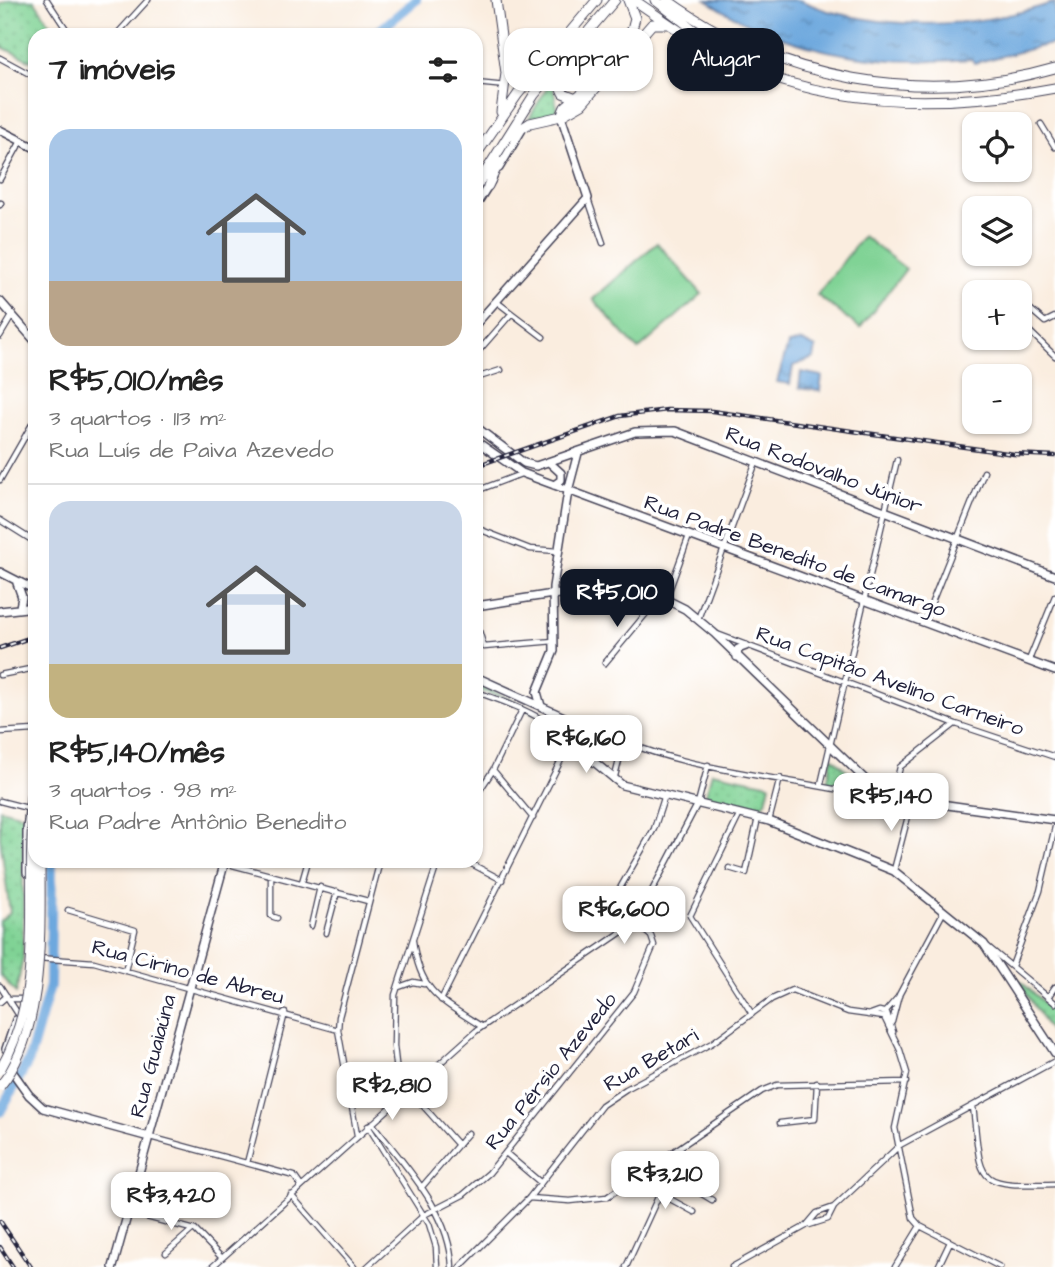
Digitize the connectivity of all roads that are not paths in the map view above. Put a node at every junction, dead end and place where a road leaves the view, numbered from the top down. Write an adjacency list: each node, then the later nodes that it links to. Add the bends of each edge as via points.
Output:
1 (47, 0): 11 (street)
2 (148, 0): 12 (street)
3 (496, 0): 20 (highway)
4 (597, 0): 31 (highway)
5 (615, 0): 13 (highway)
6 (628, 0): 29 (highway, via 635,18 631,33)
7 (634, 0): 10 (highway)
8 (655, 0): 15 (highway)
9 (667, 0): 18 (highway, via 704,25 760,52 845,79 957,84)
10 (670, 24): 14 (highway); 30 (highway, via 652,24 590,97)
11 (65, 28)
12 (122, 28)
13 (592, 28)
14 (677, 28)
15 (690, 28)
16 (0, 58): 17 (street)
17 (22, 68): 19 (street); 21 (street)
18 (1055, 68)
19 (28, 69)
20 (504, 69)
21 (28, 72)
22 (784, 79): 25 (highway, via 899,102 977,101)
23 (483, 84): 24 (street)
24 (504, 86)
25 (1052, 87)
26 (505, 91): 31 (highway)
27 (538, 91): 36 (highway)
28 (562, 91): 29 (highway)
29 (576, 98): 30 (highway)
30 (561, 116): 33 (highway); 47 (main road)
31 (500, 118): 34 (highway)
32 (1041, 124): 41 (street)
33 (523, 128): 36 (highway); 45 (main road)
34 (492, 129): 37 (main road); 40 (highway)
35 (0, 130): 38 (main road)
36 (508, 136): 42 (highway)
37 (483, 139)
38 (21, 141): 39 (main road); 44 (street)
39 (28, 144)
40 (483, 144)
41 (1055, 147)
42 (497, 156): 43 (highway); 45 (highway)
43 (483, 177)
44 (0, 179)
45 (488, 186): 46 (main road)
46 (483, 194)
47 (588, 198): 48 (street); 50 (main road)
48 (603, 243)
49 (0, 301): 53 (main road)
50 (496, 302): 52 (street); 54 (main road)
51 (1032, 311): 55 (street, via 1045,322)
52 (511, 314): 59 (street); 60 (street)
53 (12, 315): 56 (main road); 58 (street)
54 (483, 316)
55 (1055, 317)
56 (28, 333)
57 (1032, 334): 61 (street)
58 (0, 336)
59 (543, 337)
60 (483, 346)
61 (1055, 356)
62 (502, 370): 63 (street)
63 (483, 376)
64 (28, 431): 73 (street)
65 (483, 433): 69 (main road, via 524,463)
66 (483, 446): 72 (main road, Rua Padre Benedito de Camargo)
67 (579, 453): 69 (main road, Rua Rodovalho Júnior); 70 (main road, Rua Rodovalho Júnior, via 656,429 675,431); 76 (main road)
68 (897, 460): 77 (street)
69 (550, 463): 74 (main road, via 561,473 561,480)
70 (755, 463): 77 (main road, Rua Rodovalho Júnior); 83 (street)
71 (984, 472): 82 (street)
72 (522, 473): 74 (main road, Rua Padre Benedito de Camargo); 75 (street)
73 (0, 480)
74 (554, 485): 76 (main road, Rua Padre Benedito de Camargo)
75 (483, 488)
76 (568, 491): 80 (main road, Rua Padre Benedito de Camargo); 84 (main road)
77 (883, 512): 82 (main road, Rua Rodovalho Júnior); 92 (street)
78 (0, 520): 81 (street)
79 (483, 531): 84 (street, via 530,549)
80 (689, 536): 83 (main road, Rua Padre Benedito de Camargo); 91 (street)
81 (28, 538)
82 (956, 540): 86 (main road, Rua Rodovalho Júnior); 98 (street)
83 (724, 549): 92 (main road, Rua Padre Benedito de Camargo); 97 (street)
84 (558, 551): 89 (main road)
85 (0, 572): 87 (main road)
86 (1055, 576)
87 (17, 583): 88 (main road); 94 (main road, via 22,592)
88 (28, 587)
89 (553, 594): 91 (main road); 93 (main road); 100 (main road)
90 (1055, 596): 104 (street)
91 (663, 598): 97 (main road); 105 (street)
92 (864, 600): 98 (main road, Rua Padre Benedito de Camargo); 110 (street)
93 (483, 605)
94 (20, 607): 95 (main road); 96 (main road)
95 (28, 607)
96 (0, 611)
97 (698, 619): 99 (main road)
98 (924, 622): 104 (main road, Rua Padre Benedito de Camargo)
99 (714, 633): 102 (street, Rua Capitão Avelino Carneiro); 103 (main road)
100 (555, 640): 101 (street); 112 (main road, via 537,692)
101 (483, 644)
102 (746, 646): 103 (main road, via 738,649); 110 (street, Rua Capitão Avelino Carneiro)
103 (737, 658): 121 (main road)
104 (1029, 660): 107 (main road, Rua Padre Benedito de Camargo)
105 (605, 663)
106 (28, 669): 108 (street)
107 (1055, 671)
108 (0, 675)
109 (483, 680): 112 (main road)
110 (845, 681): 114 (street, Rua Capitão Avelino Carneiro); 121 (street)
111 (483, 694): 113 (street)
112 (541, 706): 115 (main road, via 564,717)
113 (522, 710): 119 (street); 124 (street)
114 (956, 724): 122 (street, Rua Capitão Avelino Carneiro); 130 (street, via 900,767)
115 (571, 729): 117 (street, via 587,723); 119 (street); 120 (main road)
116 (28, 730): 118 (street)
117 (602, 731): 123 (street, via 635,747); 126 (street, via 620,757)
118 (0, 732)
119 (559, 735): 120 (street)
120 (571, 747): 126 (main road); 136 (street)
121 (830, 748): 127 (street); 130 (main road, via 863,779)
122 (1055, 757)
123 (708, 765): 125 (street); 133 (street)
124 (493, 770): 128 (street); 136 (street)
125 (780, 778): 127 (street); 139 (street)
126 (614, 780): 129 (main road)
127 (821, 784): 130 (street, via 873,797)
128 (483, 785)
129 (665, 794): 133 (main road); 158 (street, via 654,829)
130 (889, 794): 131 (main road)
131 (912, 800): 138 (main road); 151 (street)
132 (0, 801): 134 (street)
133 (698, 803): 135 (main road); 162 (street)
134 (28, 806)
135 (741, 813): 137 (main road); 185 (street, via 690,920)
136 (533, 818): 153 (street)
137 (758, 818): 139 (main road); 150 (street, via 746,873)
138 (1055, 820)
139 (769, 821): 151 (main road)
140 (1055, 827): 168 (street, via 1040,891)
141 (30, 868): 167 (main road)
142 (31, 868): 193 (highway, bridge, via 28,993)
143 (40, 868): 193 (highway, bridge, via 34,1004)
144 (221, 868): 174 (main road, Rua Guaiaúna)
145 (244, 868): 152 (street)
146 (306, 868): 154 (street)
147 (378, 868): 157 (street)
148 (436, 868): 165 (street)
149 (479, 868): 153 (street)
150 (729, 868)
151 (894, 872): 160 (main road)
152 (271, 876): 154 (street); 161 (street, via 271,916)
153 (502, 880): 179 (street)
154 (302, 882): 155 (street)
155 (320, 887): 156 (street); 163 (street)
156 (337, 892): 157 (street); 164 (street)
157 (368, 901): 189 (street)
158 (612, 902)
159 (68, 911): 169 (street, via 135,930)
160 (944, 911): 166 (main road); 175 (street)
161 (277, 918)
162 (635, 923): 188 (street); 209 (street, Rua Pérsio Azevedo, via 654,940 642,979)
163 (310, 926)
164 (326, 933)
165 (412, 940): 170 (street); 172 (street)
166 (984, 944): 168 (street); 191 (main road)
167 (26, 957): 169 (street, Rua Cirino de Abreu, via 94,962); 178 (main road)
168 (1012, 966): 176 (street)
169 (125, 971): 174 (street, Rua Cirino de Abreu)
170 (425, 984): 172 (street); 179 (street)
171 (0, 986): 177 (street)
172 (398, 987): 199 (street, via 394,1015)
173 (1055, 987): 176 (street)
174 (190, 988): 183 (street, Rua Cirino de Abreu); 205 (main road, Rua Guaiaúna)
175 (900, 995): 182 (street); 187 (street)
176 (1048, 997): 181 (street)
177 (8, 998): 178 (street); 180 (street); 184 (street)
178 (22, 999): 184 (main road)
179 (441, 1000): 188 (street)
180 (0, 1002)
181 (1055, 1003)
182 (885, 1012): 186 (street, Rua Betari); 187 (street)
183 (285, 1013): 189 (street, Rua Cirino de Abreu); 210 (street)
184 (18, 1014): 193 (main road, via 5,1052)
185 (752, 1014): 186 (street, Rua Betari, via 792,990 831,1007); 212 (street, Rua Betari, via 712,1044 610,1099)
186 (868, 1015): 190 (street, Rua Betari, via 884,1017)
187 (892, 1022): 190 (street)
188 (481, 1026): 197 (street)
189 (338, 1030): 204 (street)
190 (892, 1032): 194 (street, via 905,1063)
191 (1055, 1052)
192 (1055, 1061): 200 (street)
193 (6, 1071): 196 (highway, bridge); 198 (highway, bridge); 205 (main road, via 36,1104 53,1112)
194 (906, 1082): 195 (street); 206 (street, via 896,1120)
195 (817, 1083): 201 (street, via 816,1119); 208 (street, via 769,1087)
196 (0, 1086)
197 (410, 1090): 199 (street); 207 (street)
198 (0, 1091)
199 (400, 1098): 202 (street)
200 (973, 1106): 206 (street); 213 (street, via 979,1160 990,1180 1001,1186)
201 (780, 1123)
202 (370, 1124): 204 (street); 215 (street); 224 (street)
203 (468, 1133): 207 (street)
204 (357, 1136): 214 (street)
205 (149, 1137): 210 (street); 222 (main road, Rua Guaiaúna)
206 (900, 1144): 220 (street); 226 (street, via 910,1212)
207 (458, 1145): 215 (street)
208 (683, 1145): 211 (street); 218 (street, via 607,1197)
209 (507, 1154): 212 (street); 221 (street, Rua Pérsio Azevedo, via 469,1190)
210 (247, 1163): 214 (street, via 294,1176)
211 (669, 1174): 216 (street); 219 (street)
212 (541, 1183): 218 (street, Rua Betari)
213 (1055, 1184)
214 (301, 1186): 217 (street)
215 (421, 1188): 221 (street)
216 (659, 1194): 223 (street); 239 (street)
217 (291, 1195): 230 (street); 234 (street)
218 (529, 1198): 238 (street, Rua Betari)
219 (712, 1200)
220 (834, 1207): 225 (street, via 817,1213); 225 (street, via 828,1219)
221 (434, 1210): 224 (street, Rua Pérsio Azevedo); 237 (street, via 446,1230)
222 (128, 1212): 227 (street); 231 (main road, Rua Guaiaúna)
223 (694, 1212)
224 (424, 1215): 235 (street, Rua Pérsio Azevedo); 236 (street, via 433,1235)
225 (806, 1226): 240 (street)
226 (920, 1226): 228 (street); 241 (street)
227 (192, 1229): 229 (street); 230 (street)
228 (950, 1242): 242 (street); 243 (street)
229 (166, 1253)
230 (222, 1258): 233 (street)
231 (114, 1263): 232 (main road, Rua Guaiaúna)
232 (121, 1267)
233 (212, 1267)
234 (354, 1267)
235 (367, 1267)
236 (437, 1267)
237 (452, 1267)
238 (460, 1267)
239 (625, 1267)
240 (732, 1267)
241 (895, 1267)
242 (937, 1267)
243 (1000, 1267)

